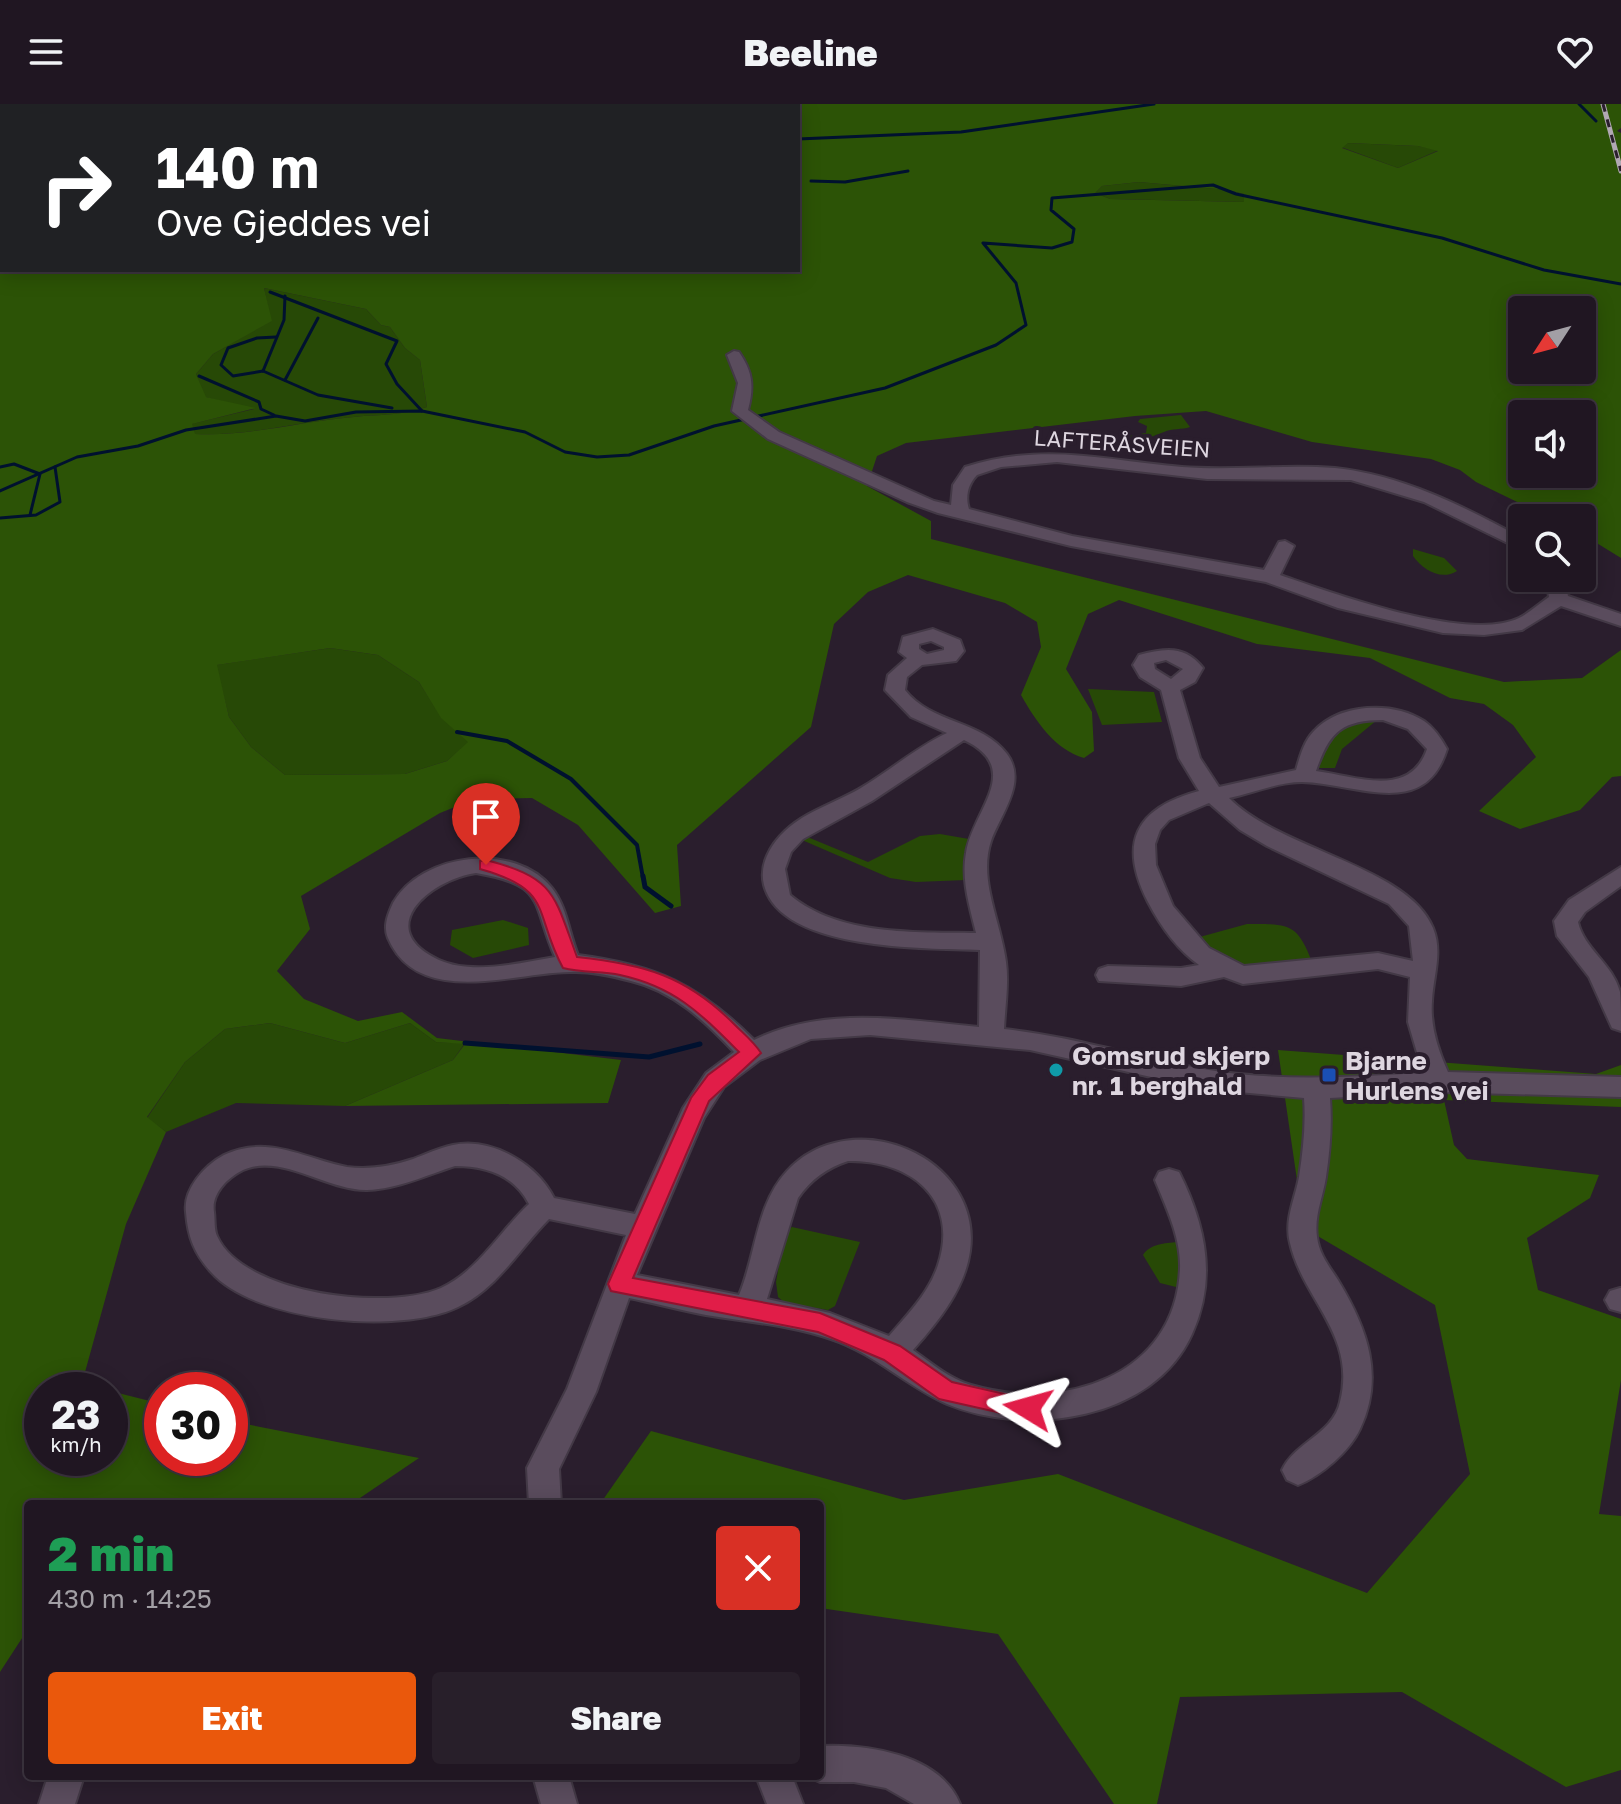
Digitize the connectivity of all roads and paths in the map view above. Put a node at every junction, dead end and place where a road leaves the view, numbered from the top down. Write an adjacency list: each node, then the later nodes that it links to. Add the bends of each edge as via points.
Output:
1 (734, 355): 2 (street, via 748,395 740,411 766,431 903,497)
2 (963, 513): 3 (street, LAFTERÅSVEIEN, via 960,487 971,471 1022,459 1061,460 1200,474 1341,475 1424,496); 5 (street, via 1071,541)
3 (1508, 538)
4 (1285, 546): 5 (street)
5 (1270, 577): 7 (street, via 1345,604 1443,627 1522,624)
6 (1558, 592): 7 (street)
7 (1559, 599): 8 (street)
8 (1621, 620)
9 (918, 659): 11 (street, via 898,675 895,690 901,701)
10 (1170, 687): 13 (street, via 1176,722 1198,775)
11 (961, 734): 15 (street, via 990,749 1003,769 1000,797 984,828 975,866); 15 (street, via 925,752 850,805 797,832 778,853 773,881 784,901 803,917 828,927 876,937)
12 (1304, 775): 12 (street, via 1375,787 1398,785 1432,768 1437,749 1428,733 1403,719 1385,714 1356,717 1322,733); 13 (street)
13 (1213, 794): 17 (street, via 1162,811 1148,827 1143,844 1151,887 1170,921 1201,957); 18 (street, via 1267,840 1398,899 1423,928)
14 (1621, 875): 19 (street, via 1577,906 1566,921 1569,936)
15 (990, 942): 22 (street)
16 (570, 963): 16 (street, via 545,895 493,866 470,864 438,871 418,886 398,915 396,930 404,948 428,966 485,972); 23 (street, via 616,967 664,980 703,1004)
17 (1223, 969): 18 (street, via 1264,975 1378,961); 20 (street, via 1181,977)
18 (1423, 972): 24 (street, via 1419,1011 1427,1055)
19 (1611, 973): 21 (street)
20 (1108, 975)
21 (1621, 1022)
22 (991, 1038): 23 (street, via 870,1026 828,1028 791,1035); 26 (street, via 1064,1046 1205,1079)
23 (751, 1053): 29 (street, via 715,1080 701,1098)
24 (1440, 1082): 25 (street); 26 (street)
25 (1621, 1087)
26 (1316, 1089): 33 (street, via 1317,1148 1302,1227 1304,1247 1351,1330 1360,1377 1346,1424)
27 (1169, 1180): 32 (street, via 1188,1232 1194,1266 1191,1299 1178,1337 1142,1375 1085,1401 1039,1409 1009,1407 947,1391)
28 (544, 1207): 28 (street, via 460,1292 425,1307 392,1312 337,1308 254,1286 231,1273 205,1244 198,1216 201,1197 216,1175 236,1162 269,1156 367,1179 455,1155 480,1155 520,1174); 29 (street)
29 (644, 1227): 30 (street)
30 (619, 1284): 31 (street); 34 (street, via 581,1392 543,1468)
31 (748, 1308): 32 (street, via 820,1323); 32 (street, via 763,1278 780,1206 798,1177 842,1151 898,1154 921,1165 940,1184 955,1216 958,1238 953,1264 937,1297)
32 (892, 1353)
33 (1298, 1470)
34 (545, 1500)
35 (824, 1764): 42 (street, via 880,1766 928,1790)
36 (65, 1780): 39 (street)
37 (552, 1780): 40 (street)
38 (776, 1780): 41 (street)
39 (57, 1804)
40 (559, 1804)
41 (785, 1804)
42 (942, 1804)

